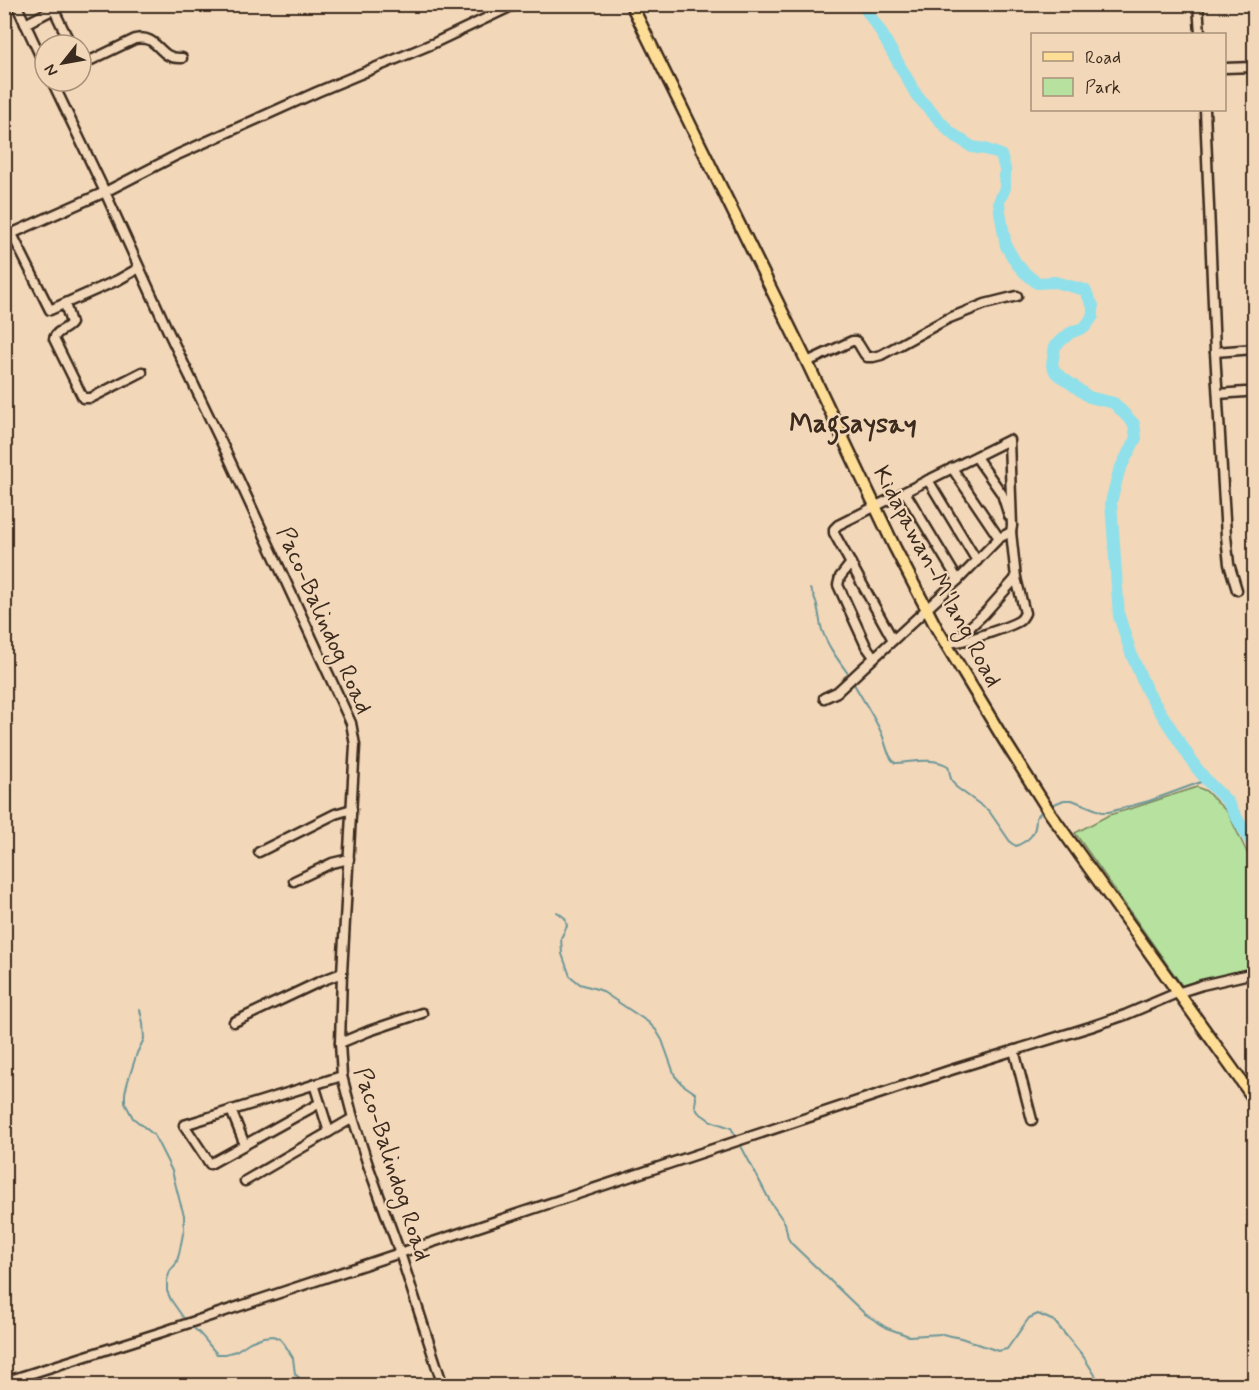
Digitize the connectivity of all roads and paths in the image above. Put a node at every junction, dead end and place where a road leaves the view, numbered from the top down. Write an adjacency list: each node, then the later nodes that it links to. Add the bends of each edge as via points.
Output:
1 (16, 4): 7 (street)
2 (64, 4): 6 (street)
3 (516, 4): 17 (street, via 177,155)
4 (631, 4): 24 (main road, Kidapawan-M'lang Road)
5 (1198, 4): 9 (street)
6 (54, 10): 7 (street); 8 (street)
7 (26, 24): 10 (street)
8 (65, 33)
9 (1200, 33)
10 (33, 39)
11 (182, 58): 12 (street, via 169,57 154,42 142,37)
12 (93, 59)
13 (1254, 67): 14 (street)
14 (1226, 68)
15 (58, 93): 17 (street, Paco-Balindog Road)
16 (1205, 111): 23 (street)
17 (105, 192): 18 (street); 19 (street, Paco-Balindog Road)
18 (7, 236): 21 (street, via 49,309)
19 (139, 268): 21 (street); 45 (street, Paco-Balindog Road, via 351,723 355,745)
20 (1017, 296): 24 (street, via 947,319 881,355 867,357 852,340)
21 (65, 304): 25 (street, via 71,323 54,339 83,398 91,398)
22 (1254, 349): 23 (street)
23 (1215, 352): 27 (street)
24 (807, 362): 32 (main road, Kidapawan-M'lang Road)
25 (142, 372)
26 (1245, 392): 27 (street)
27 (1218, 394): 39 (street, via 1226,536)
28 (976, 457): 29 (street); 33 (street, via 1002,494); 33 (street, via 1009,440)
29 (952, 468): 30 (street); 34 (street)
30 (928, 480): 31 (street); 35 (street)
31 (905, 492): 32 (street); 38 (street)
32 (876, 507): 36 (street, via 834,529); 40 (main road, Kidapawan-M'lang Road)
33 (1012, 529): 34 (street); 37 (street)
34 (999, 538): 35 (street)
35 (977, 561): 38 (street)
36 (852, 563): 41 (street); 43 (street, via 838,585)
37 (1016, 578): 42 (street); 42 (street, via 1025,614 1021,619)
38 (958, 580): 40 (street)
39 (1237, 590)
40 (927, 609): 41 (street); 42 (main road, Kidapawan-M'lang Road)
41 (893, 640): 43 (street)
42 (951, 644): 51 (main road, Kidapawan-M'lang Road, via 1050,813)
43 (874, 657): 44 (street, via 837,692)
44 (824, 698)
45 (352, 809): 46 (street); 47 (street, Paco-Balindog Road)
46 (259, 852)
47 (349, 859): 48 (street); 50 (street, Paco-Balindog Road)
48 (294, 881)
49 (1254, 973): 51 (street)
50 (342, 974): 53 (street); 54 (street, Paco-Balindog Road)
51 (1177, 993): 55 (street, via 1125,1015); 58 (main road, Kidapawan-M'lang Road)
52 (422, 1014): 54 (street)
53 (234, 1022)
54 (340, 1043): 56 (street, Paco-Balindog Road)
55 (1014, 1050): 62 (street); 66 (street)
56 (342, 1076): 57 (street); 61 (street, Paco-Balindog Road)
57 (314, 1084): 59 (street); 60 (street)
58 (1254, 1100)
59 (320, 1103): 63 (street); 64 (street)
60 (231, 1110): 64 (street); 64 (street, via 184,1125 210,1164)
61 (353, 1118): 63 (street); 66 (street, Paco-Balindog Road)
62 (1032, 1120)
63 (329, 1132): 65 (street)
64 (245, 1145)
65 (245, 1181)
66 (400, 1253): 67 (street); 68 (street, Paco-Balindog Road)
67 (4, 1382)
68 (443, 1386)

